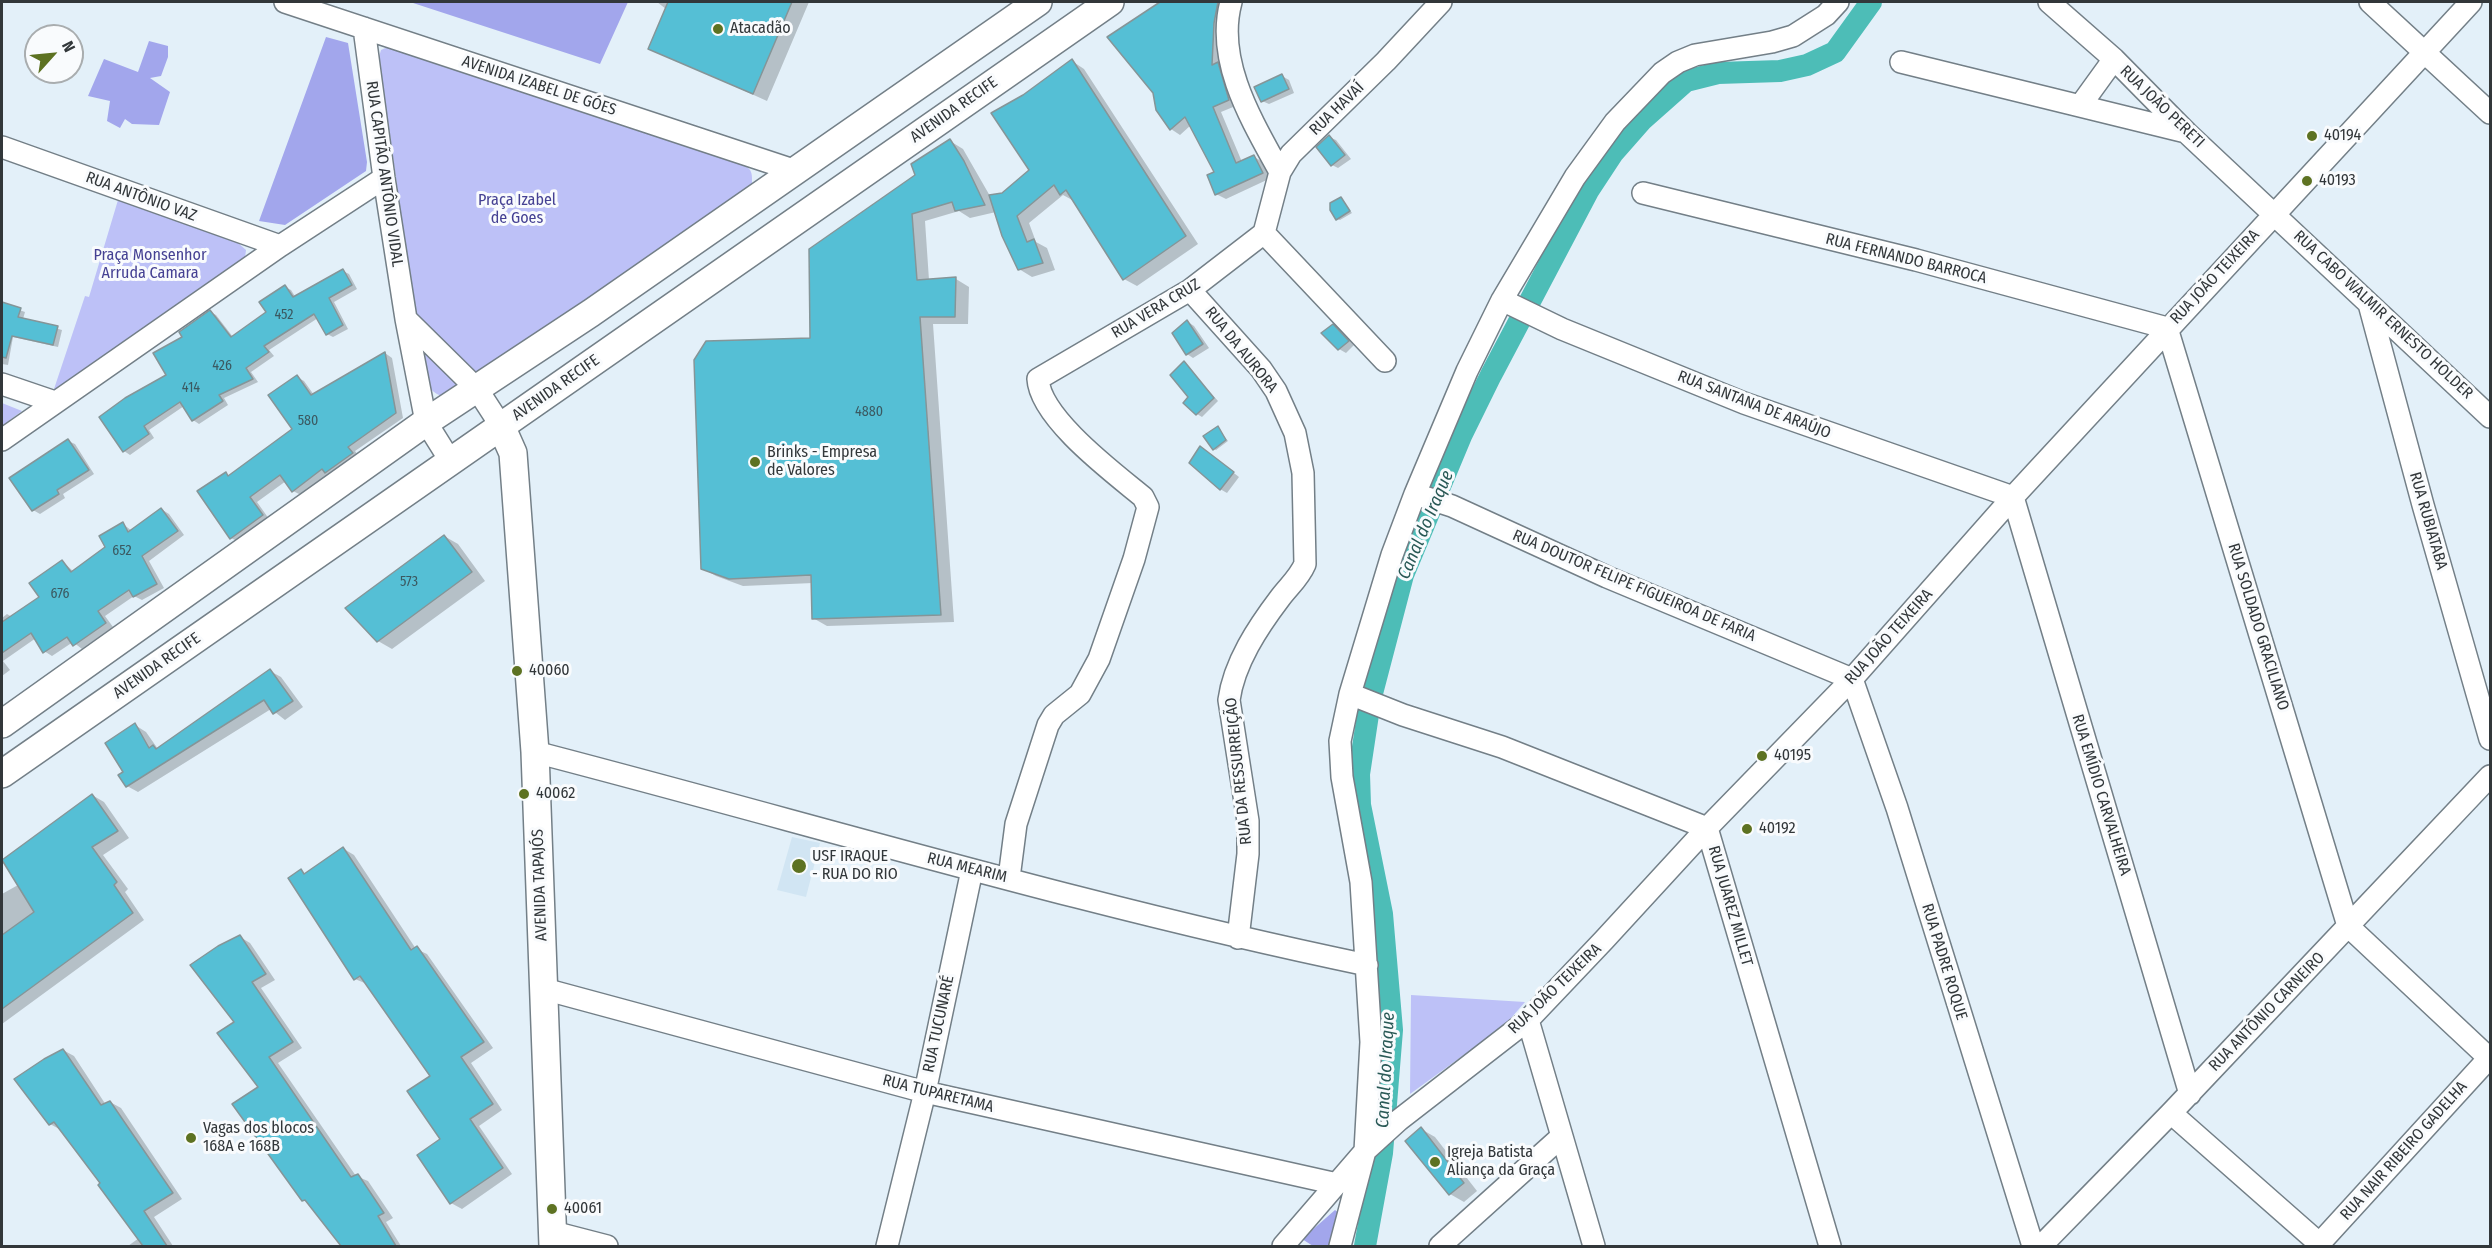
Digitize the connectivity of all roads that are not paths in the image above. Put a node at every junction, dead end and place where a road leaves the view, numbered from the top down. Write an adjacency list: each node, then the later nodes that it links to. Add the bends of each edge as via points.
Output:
1 (285, 2): 10 (street, AVENIDA IZABEL DE GÓES)
2 (1038, 2): 18 (main road)
3 (1110, 2): 36 (main road, AVENIDA RECIFE)
4 (1231, 2): 19 (street, via 1226,26 1227,51 1243,98)
5 (1441, 2): 19 (street, RUA HAVAÍ, via 1291,154)
6 (1838, 2): 27 (street, via 1826,15 1792,36 1695,55 1662,73 1615,122 1575,177)
7 (2049, 2): 12 (street, RUA JOÃO PERETI)
8 (2370, 2): 11 (street)
9 (2471, 2): 11 (street, RUA JOÃO TEIXEIRA)
10 (364, 28): 18 (street, AVENIDA IZABEL DE GÓES); 20 (street, RUA CAPITÃO ANTÔNIO VIDAL)
11 (2424, 51): 15 (street); 22 (street, RUA JOÃO TEIXEIRA)
12 (2114, 60): 14 (street); 16 (street, RUA JOÃO PERETI)
13 (1901, 62): 14 (street)
14 (2080, 106): 16 (street)
15 (2490, 113)
16 (2187, 133): 22 (street, RUA JOÃO PERETI)
17 (2, 147): 24 (street, RUA ANTÔNIO VAZ)
18 (794, 170): 32 (main road)
19 (1280, 172): 23 (street, RUA HAVAÍ)
20 (384, 178): 24 (street); 28 (street, RUA CAPITÃO ANTÔNIO VIDAL)
21 (1643, 193): 29 (street, RUA FERNANDO BARROCA)
22 (2276, 213): 26 (street, RUA CABO WALMIR ERNESTO HOLDER); 29 (street, RUA JOÃO TEIXEIRA)
23 (1264, 233): 25 (street, RUA VERA CRUZ); 30 (street)
24 (280, 246): 33 (street)
25 (1190, 290): 41 (street, RUA DA AURORA, via 1261,369 1286,411 1301,454); 51 (street, RUA VERA CRUZ, via 1038,379 1054,415 1087,450 1143,497 1148,507 1099,660 1080,694 1054,715 1048,725 1017,824)
26 (2368, 302): 34 (street, RUA CABO WALMIR ERNESTO HOLDER); 45 (street, RUA RUBIATABA)
27 (1507, 303): 39 (street, via 1467,371); 40 (street, RUA SANTANA DE ARAÚJO, via 1744,403)
28 (406, 319): 32 (street); 35 (street, RUA CAPITÃO ANTÔNIO VIDAL)
29 (2167, 328): 40 (street, RUA JOÃO TEIXEIRA); 52 (street, RUA SOLDADO GRACILIANO)
30 (1385, 361)
31 (2, 384): 33 (street)
32 (477, 389): 35 (main road); 36 (street, AVENIDA TAPAJÓS)
33 (55, 402): 37 (street)
34 (2490, 417)
35 (426, 422): 38 (street, RUA CAPITÃO ANTÔNIO VIDAL); 44 (main road)
36 (501, 426): 38 (main road, AVENIDA RECIFE); 46 (main road, AVENIDA TAPAJÓS, via 513,453)
37 (2, 440)
38 (451, 462): 47 (main road, AVENIDA RECIFE)
39 (1421, 497): 42 (street, RUA DOUTOR FELIPE FIGUEIROA DE FARIA, via 1452,506 1607,578); 43 (street, via 1392,555)
40 (2013, 497): 42 (street, RUA JOÃO TEIXEIRA); 59 (street, RUA EMÍDIO CARVALHEIRA)
41 (1306, 554): 53 (street, RUA DA RESSURREIÇÃO, via 1301,574 1264,621 1232,681 1229,700 1248,821)
42 (1852, 679): 49 (street, RUA JOÃO TEIXEIRA); 73 (street, RUA PADRE ROQUE, via 1897,808)
43 (1355, 696): 49 (street, RUA JUAREZ MILLET, via 1502,747); 54 (street, via 1340,741 1342,777 1361,882)
44 (2, 724)
45 (2490, 739)
46 (535, 752): 50 (street, RUA MEARIM); 55 (main road, AVENIDA TAPAJÓS)
47 (2, 774)
48 (2490, 776): 52 (street, RUA ANTÔNIO CARNEIRO)
49 (1707, 828): 56 (street, RUA JOÃO TEIXEIRA); 72 (street, RUA JUAREZ MILLET)
50 (972, 870): 51 (street, RUA MEARIM); 58 (street, RUA TUCUNARÉ)
51 (1009, 878): 53 (street, RUA MEARIM)
52 (2348, 926): 57 (street); 59 (street, RUA ANTÔNIO CARNEIRO)
53 (1238, 938): 54 (street, RUA MEARIM)
54 (1367, 965): 62 (street, via 1371,1042)
55 (544, 990): 58 (street, RUA TUPARETAMA); 64 (main road, AVENIDA TAPAJÓS)
56 (1528, 1020): 61 (street); 62 (street, RUA JOÃO TEIXEIRA)
57 (2490, 1059): 65 (street, RUA NAIR RIBEIRO GADELHA)
58 (925, 1092): 63 (street, RUA TUPARETAMA); 67 (street, RUA TUCUNARÉ)
59 (2190, 1094): 60 (street, RUA ANTÔNIO CARNEIRO)
60 (2171, 1113): 65 (street); 74 (street, RUA ANTÔNIO CARNEIRO)
61 (1561, 1137): 70 (street); 71 (street)
62 (1365, 1150): 63 (street, RUA JOÃO TEIXEIRA); 69 (street)
63 (1337, 1184): 68 (street, RUA JOÃO TEIXEIRA)
64 (553, 1239): 66 (street)
65 (2321, 1245)
66 (607, 1246)
67 (887, 1246)
68 (1283, 1246)
69 (1340, 1246)
70 (1440, 1246)
71 (1594, 1246)
72 (1830, 1246)
73 (2033, 1246)
74 (2040, 1246)

